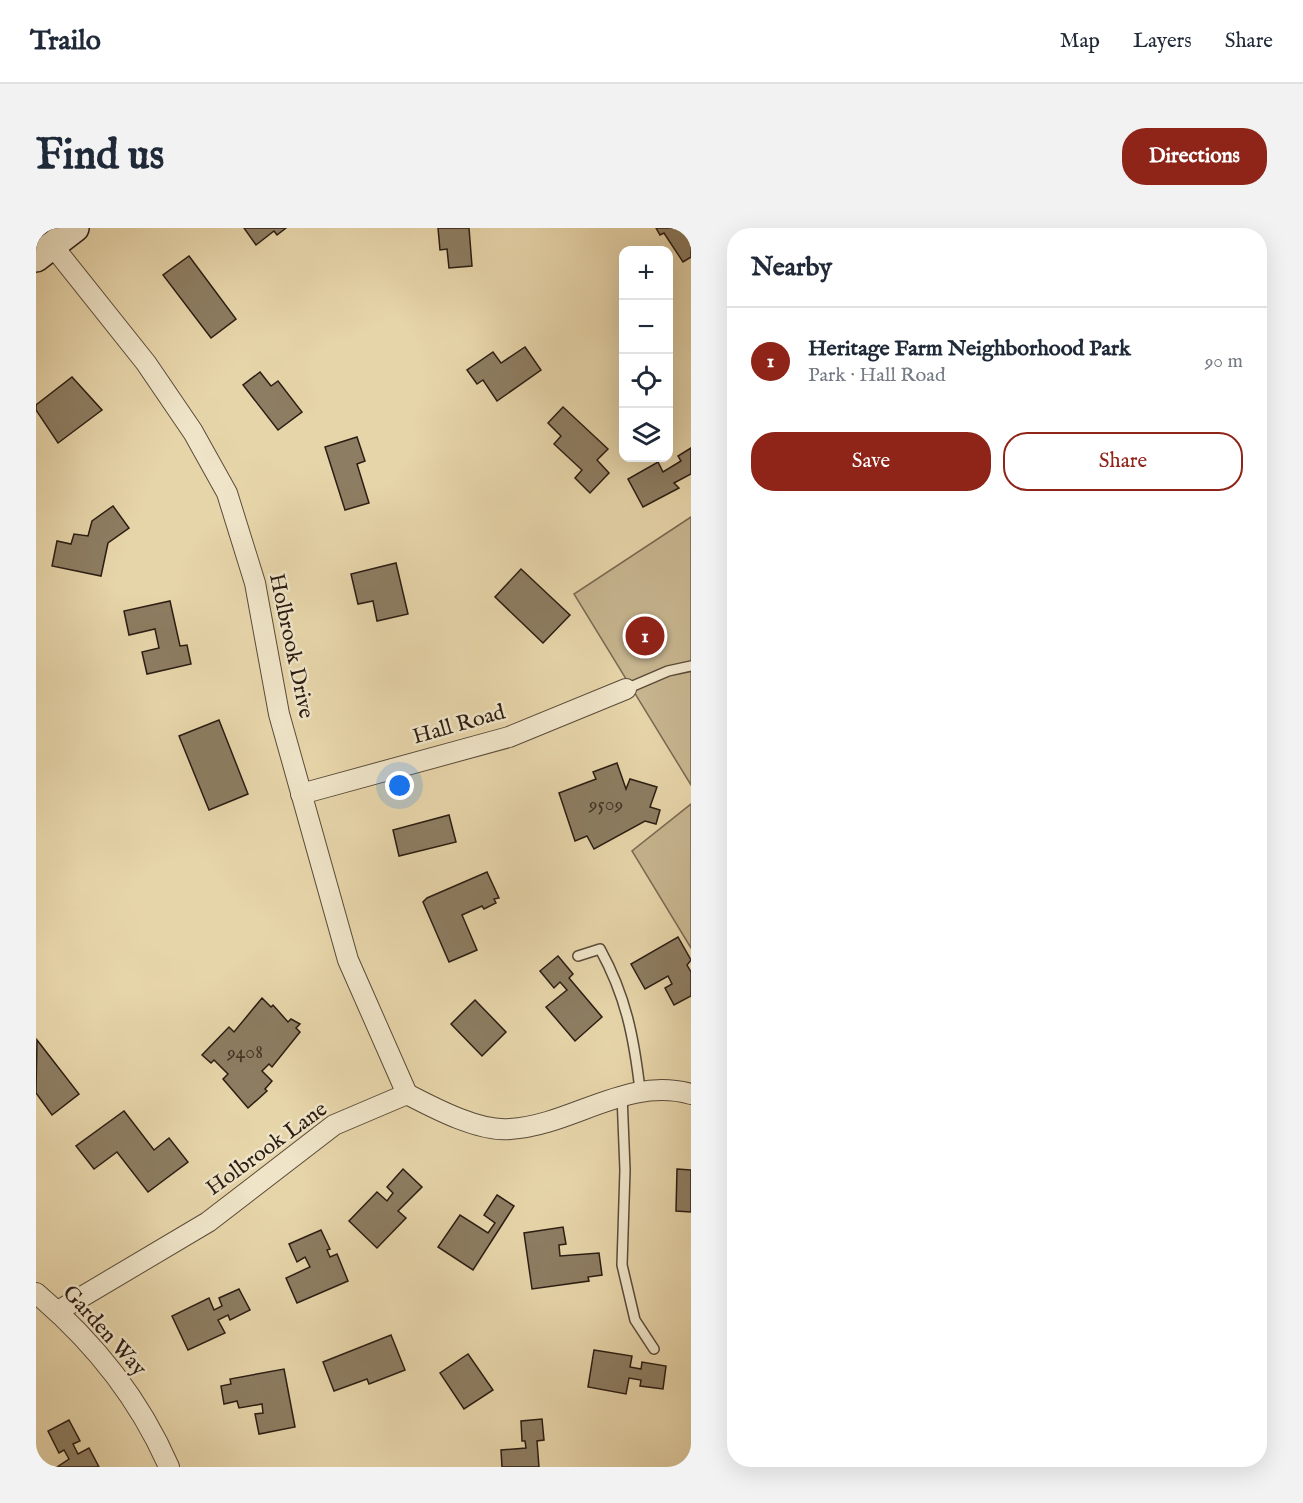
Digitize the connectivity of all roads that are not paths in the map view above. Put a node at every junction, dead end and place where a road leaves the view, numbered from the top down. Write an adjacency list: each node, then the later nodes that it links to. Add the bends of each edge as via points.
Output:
1 (75, 228): 2 (main road)
2 (44, 251): 5 (street, Holbrook Drive, via 146,363 193,432 227,493 255,583 279,714)
3 (691, 666): 4 (lane)
4 (626, 689): 5 (street, Hall Road, via 509,736)
5 (301, 794): 8 (street, Holbrook Drive, via 348,960)
6 (578, 956): 7 (lane, via 600,949 616,979 633,1036)
7 (631, 1093): 8 (street, via 553,1123 508,1130 452,1118); 9 (street, via 675,1089); 12 (lane, via 622,1265 635,1320)
8 (407, 1094): 11 (street, Holbrook Lane, via 334,1125 208,1222)
9 (691, 1094)
10 (36, 1293): 11 (street, Garden Way)
11 (57, 1311): 13 (street, Garden Way, via 104,1360 135,1402)
12 (654, 1349)
13 (169, 1467)

